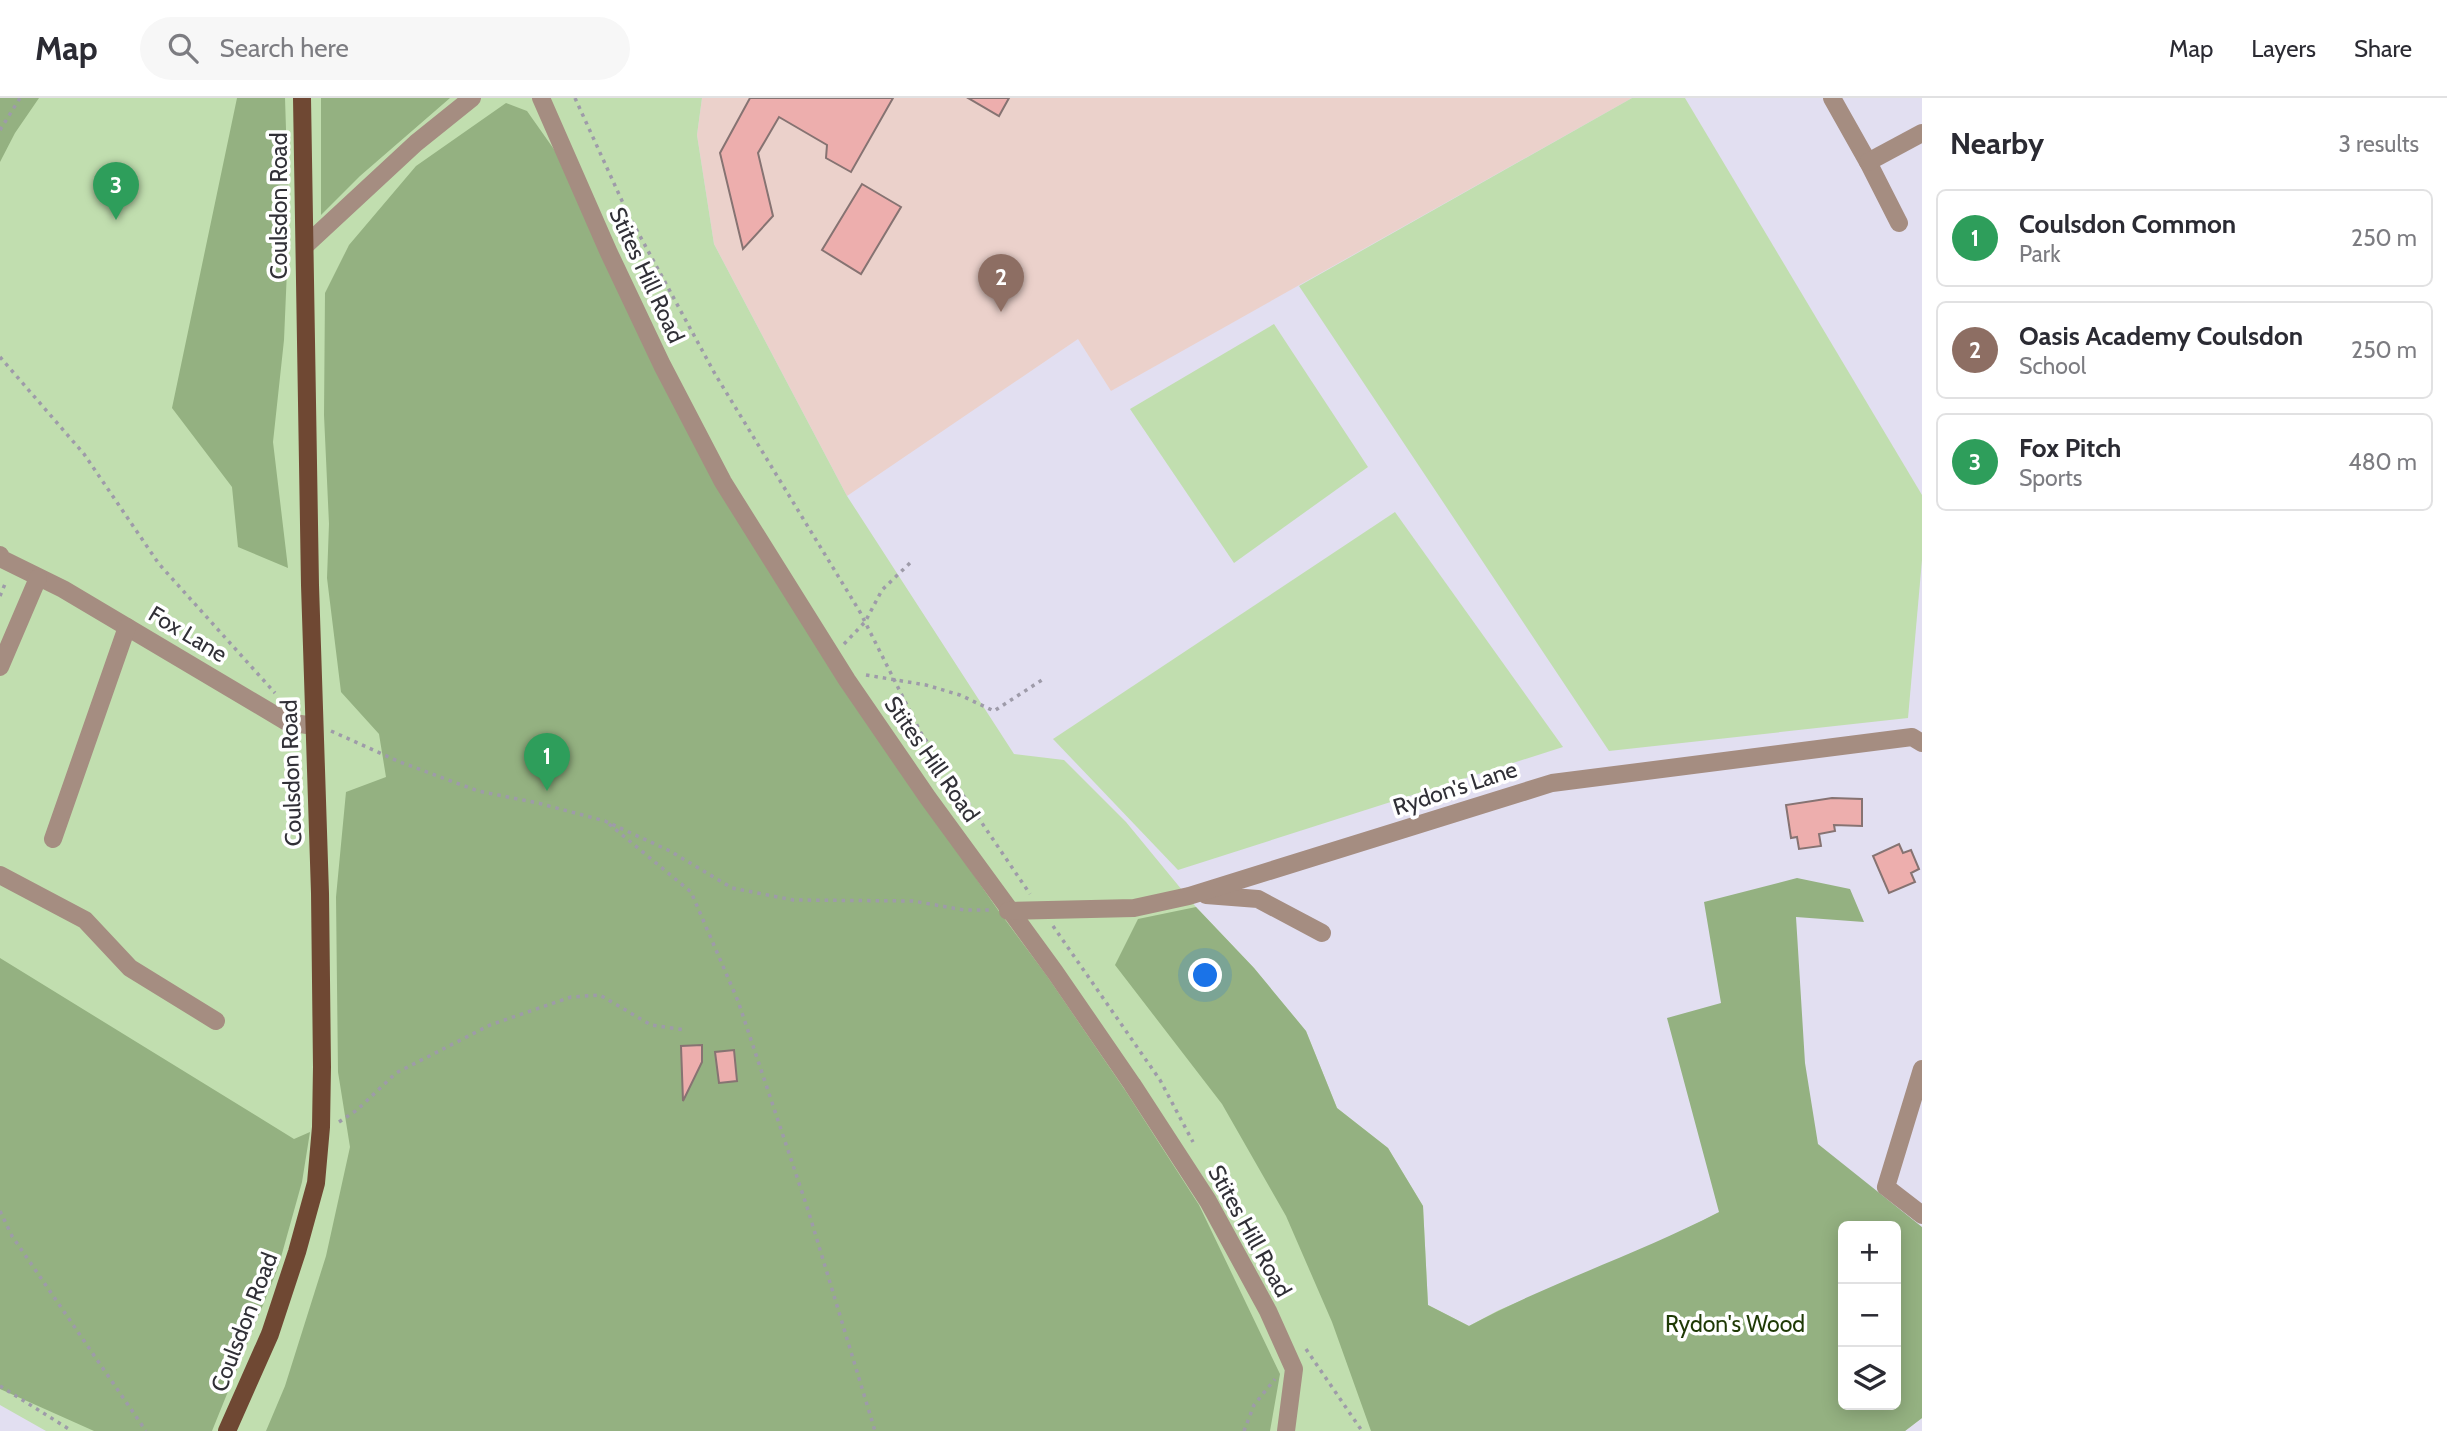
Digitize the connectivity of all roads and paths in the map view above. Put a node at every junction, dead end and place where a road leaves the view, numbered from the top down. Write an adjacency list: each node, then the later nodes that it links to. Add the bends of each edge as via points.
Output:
1 (20, 98): 7 (path)
2 (302, 98): 11 (main road, Coulsdon Road)
3 (472, 98): 11 (street)
4 (541, 98): 20 (street, Stites Hill Road, via 691,424)
5 (575, 98): 18 (path, via 628,214 709,362)
6 (1832, 98): 9 (street)
7 (0, 130)
8 (1922, 133): 9 (street)
9 (1868, 162): 10 (street)
10 (1899, 223)
11 (306, 245): 26 (main road, Coulsdon Road)
12 (0, 357): 25 (path, via 84,454 159,565)
13 (1, 558): 15 (street, Fox Lane)
14 (911, 562): 18 (path, via 882,590)
15 (38, 578): 19 (street, Fox Lane); 21 (street)
16 (5, 584): 17 (path)
17 (0, 596)
18 (864, 622): 20 (path, via 849,641); 22 (path)
19 (127, 626): 26 (street, Fox Lane, via 287,722); 29 (street)
20 (831, 653): 24 (street, Stites Hill Road)
21 (0, 667)
22 (894, 678): 23 (path, via 960,695 994,711); 24 (path, via 872,675); 32 (path, via 921,733)
23 (1045, 678)
24 (847, 680): 33 (street, Stites Hill Road)
25 (277, 696)
26 (314, 726): 28 (path, via 478,791); 38 (main road, Coulsdon Road)
27 (1922, 743): 31 (street, Rydon's Lane, via 1912,737 1552,783)
28 (605, 821): 33 (path, via 670,851 732,888 793,900 913,901 964,910); 46 (path, via 691,892 738,1001)
29 (52, 839)
30 (0, 875): 35 (street, via 85,920 130,968)
31 (1196, 894): 32 (street, Rydon's Lane, via 1134,908); 34 (street, via 1258,900)
32 (1041, 910): 33 (street, Rydon's Lane)
33 (1008, 911): 48 (street, Stites Hill Road, via 1132,1084 1208,1201 1268,1311 1294,1368)
34 (1322, 933)
35 (216, 1021)
36 (686, 1030): 38 (path, via 651,1025 600,995 571,997 490,1025 396,1073 357,1110 335,1125)
37 (1922, 1069): 40 (street, via 1886,1187)
38 (321, 1127): 45 (main road, Coulsdon Road, via 316,1183 297,1252 270,1334)
39 (0, 1211): 44 (path, via 12,1236)
40 (1922, 1215)
41 (1280, 1374): 47 (path, via 1254,1405)
42 (0, 1386): 43 (path)
43 (72, 1431)
44 (146, 1431)
45 (227, 1431)
46 (874, 1431)
47 (1244, 1431)
48 (1286, 1431)

